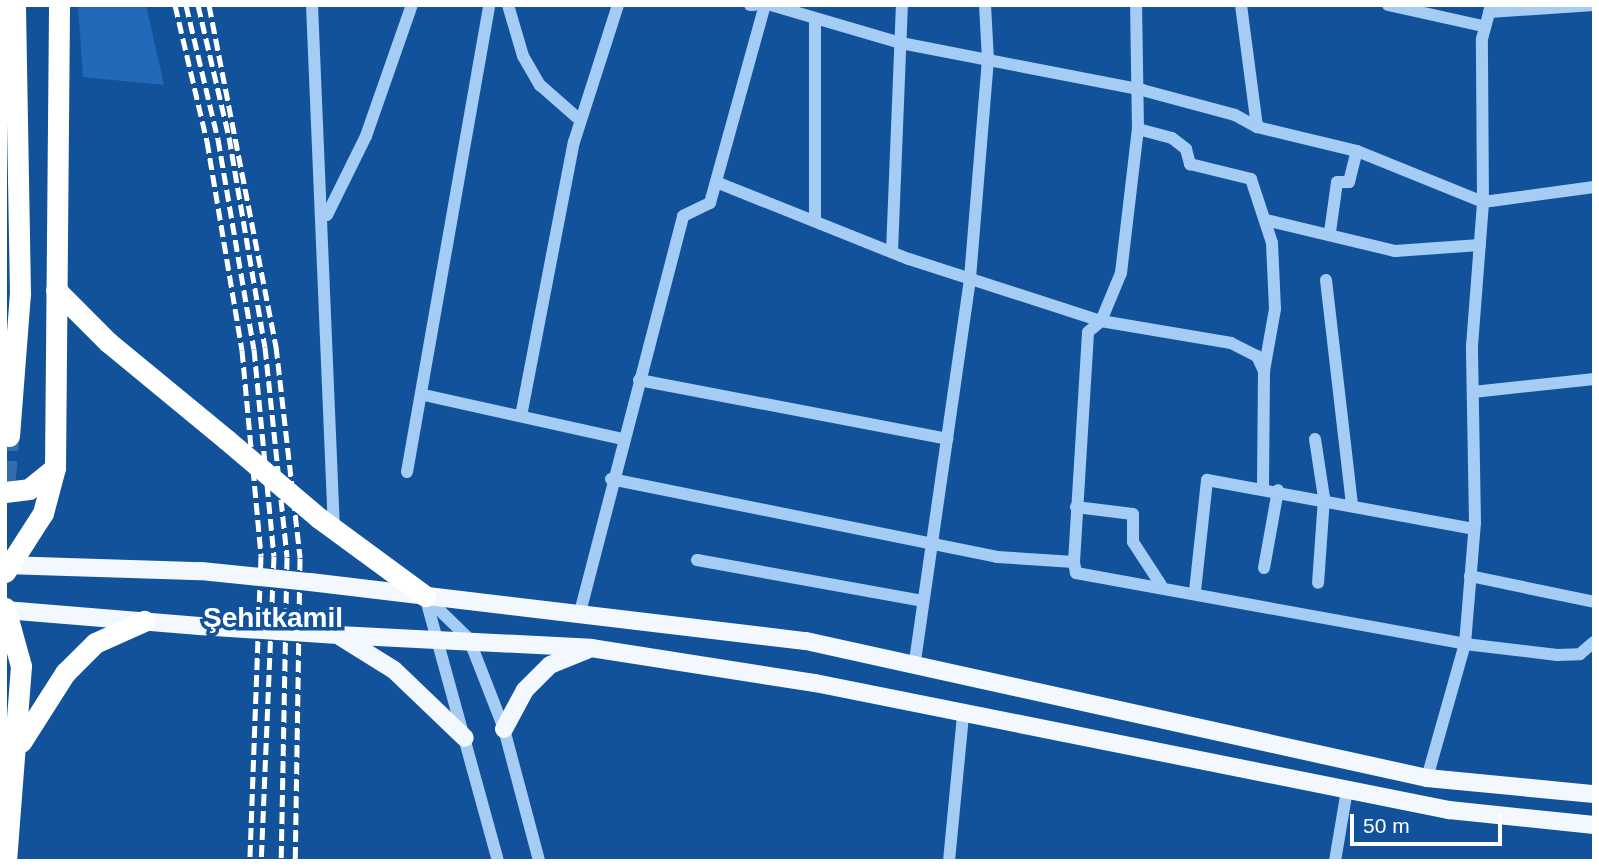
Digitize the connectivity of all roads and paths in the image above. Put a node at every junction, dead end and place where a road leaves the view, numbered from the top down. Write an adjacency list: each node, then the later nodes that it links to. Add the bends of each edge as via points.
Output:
1 (15, 5): 45 (highway, via 20,294)
2 (59, 5): 37 (highway)
3 (312, 5): 30 (street)
4 (412, 5): 30 (street, via 366,136)
5 (489, 5): 43 (street)
6 (508, 5): 22 (street, via 523,56 540,85)
7 (618, 5): 22 (street)
8 (765, 5): 26 (street)
9 (774, 5): 17 (street)
10 (902, 5): 19 (street)
11 (985, 5): 20 (street)
12 (1136, 5): 21 (street)
13 (1241, 5): 23 (street)
14 (1388, 5): 18 (street)
15 (1594, 5): 16 (street)
16 (1490, 9): 18 (street)
17 (815, 19): 19 (street); 29 (street)
18 (1483, 26): 28 (street)
19 (901, 43): 20 (street); 34 (street)
20 (988, 60): 21 (street); 35 (street)
21 (1142, 90): 23 (street); 24 (street)
22 (580, 120): 44 (street)
23 (1257, 127): 25 (street)
24 (1138, 130): 31 (street, via 1172,138 1186,149 1190,164 1251,179); 38 (street, via 1121,273)
25 (1357, 151): 28 (street); 32 (street, via 1349,182 1337,182)
26 (716, 182): 29 (street); 41 (street, via 710,204 683,216)
27 (1594, 187): 28 (street)
28 (1483, 202): 33 (street)
29 (815, 217): 34 (street)
30 (325, 218): 58 (street)
31 (1266, 220): 32 (street); 39 (street, via 1275,309)
32 (1330, 232): 33 (street, via 1395,251)
33 (1479, 244): 42 (street)
34 (892, 252): 35 (street)
35 (970, 278): 38 (street); 47 (street)
36 (1326, 279): 56 (street)
37 (56, 290): 49 (highway); 58 (highway, bridge, via 108,342)
38 (1101, 321): 39 (street, via 1231,344 1257,356); 57 (street, via 1088,332)
39 (1264, 371): 52 (street)
40 (1594, 379): 42 (street)
41 (639, 380): 46 (street); 47 (street)
42 (1472, 392): 59 (street)
43 (424, 396): 44 (street); 50 (street)
44 (521, 416): 46 (street)
45 (9, 436)
46 (623, 439): 51 (street)
47 (947, 439): 60 (street)
48 (1315, 439): 55 (street)
49 (55, 468): 54 (highway, via 29,489); 63 (highway, via 43,513)
50 (407, 472)
51 (611, 479): 60 (street); 73 (street)
52 (1263, 487): 53 (street); 68 (street, via 1207,480)
53 (1278, 490): 55 (street); 64 (street)
54 (5, 492)
55 (1324, 498): 56 (street); 66 (street)
56 (1352, 504): 59 (street)
57 (1076, 507): 62 (street); 67 (street, via 1133,513 1133,542)
58 (326, 524): 69 (highway)
59 (1474, 530): 65 (street)
60 (932, 545): 62 (street); 70 (street)
61 (698, 560): 70 (street)
62 (1074, 562): 67 (street, via 1076,573)
63 (8, 568): 69 (main road, bridge, via 201,570)
64 (1264, 568)
65 (1470, 576): 71 (street); 79 (street)
66 (1318, 583)
67 (1161, 585): 68 (street)
68 (1195, 591): 79 (street)
69 (425, 596): 73 (main road); 76 (street); 77 (street)
70 (922, 601): 81 (street)
71 (1594, 602)
72 (6, 609): 74 (main road); 86 (highway, via 21,666)
73 (579, 615): 81 (main road, via 806,641)
74 (144, 621): 75 (main road, bridge); 86 (highway, via 95,643 65,673 44,697)
75 (338, 635): 77 (main road); 85 (main road, via 394,670)
76 (469, 639): 77 (main road); 80 (main road); 84 (street)
77 (438, 640): 85 (street)
78 (1594, 642): 79 (street, via 1580,654 1557,655)
79 (1465, 644): 87 (street)
80 (591, 648): 83 (main road, via 815,683); 84 (main road, via 550,665 525,690)
81 (915, 661): 87 (main road)
82 (5, 706): 86 (highway)
83 (963, 715): 88 (main road); 94 (street)
84 (504, 729): 93 (street)
85 (465, 738): 92 (street)
86 (19, 747): 91 (highway)
87 (1427, 778): 89 (main road)
88 (1347, 790): 90 (main road, via 1449,810); 95 (street)
89 (1594, 794)
90 (1591, 824)
91 (6, 861)
92 (498, 861)
93 (539, 861)
94 (949, 861)
95 (1335, 861)

